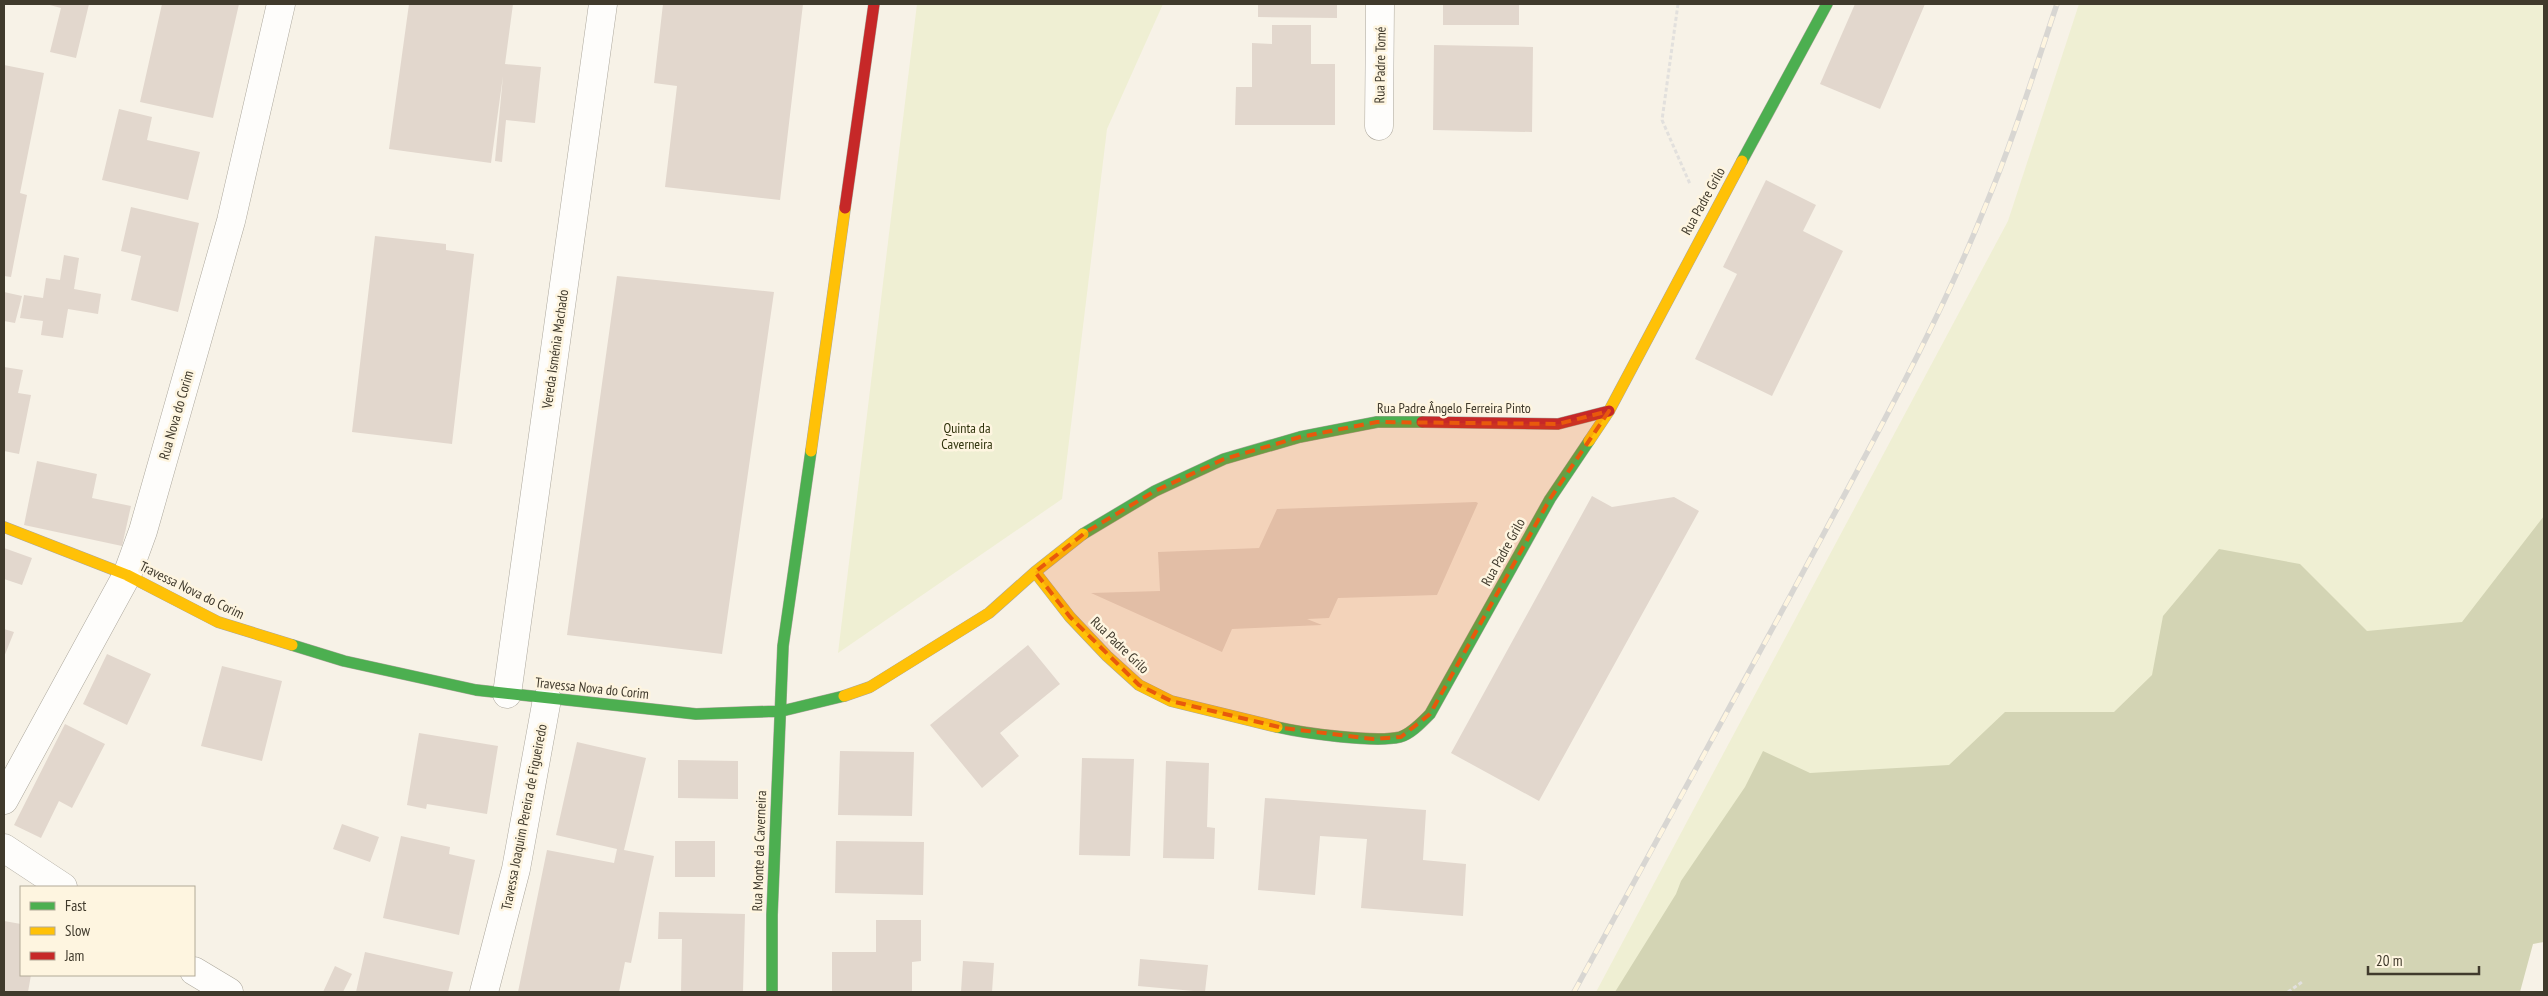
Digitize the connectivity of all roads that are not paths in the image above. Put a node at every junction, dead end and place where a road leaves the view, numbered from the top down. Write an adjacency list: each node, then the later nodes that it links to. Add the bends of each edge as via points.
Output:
1 (281, 4): 10 (street, Rua Nova do Corim, via 232,221 143,531)
2 (603, 4): 11 (street, Vereda Isménia Machado)
3 (874, 4): 13 (street, Rua Monte da Caverneira, via 783,646)
4 (1380, 4): 6 (street, Rua Padre Tomé)
5 (1827, 4): 7 (street, Rua Padre Grilo)
6 (1379, 126)
7 (1609, 411): 9 (street, Rua Padre Ângelo Ferreira Pinto, via 1558,424 1377,422 1300,437 1224,460 1155,491 1086,532); 9 (street, Rua Padre Grilo, via 1550,499 1430,714 1401,737 1373,739 1283,728 1171,701 1139,685 1107,656 1070,617)
8 (4, 527): 10 (street, Travessa Nova do Corim)
9 (1035, 572): 13 (street, Travessa Nova do Corim, via 989,613 870,687 832,700)
10 (127, 575): 11 (street, Travessa Nova do Corim, via 218,622 250,634 344,661); 14 (street, Rua Nova do Corim)
11 (507, 694): 12 (street, Travessa Nova do Corim)
12 (547, 699): 13 (street, Travessa Nova do Corim, via 696,714); 19 (street, Travessa Joaquim Pereira de Figueiredo, via 516,869)
13 (782, 711): 20 (street, Rua Monte da Caverneira, via 778,752)
14 (4, 800)
15 (4, 848): 16 (street)
16 (61, 886)
17 (195, 971): 18 (street)
18 (230, 992)
19 (484, 992)
20 (772, 992)

